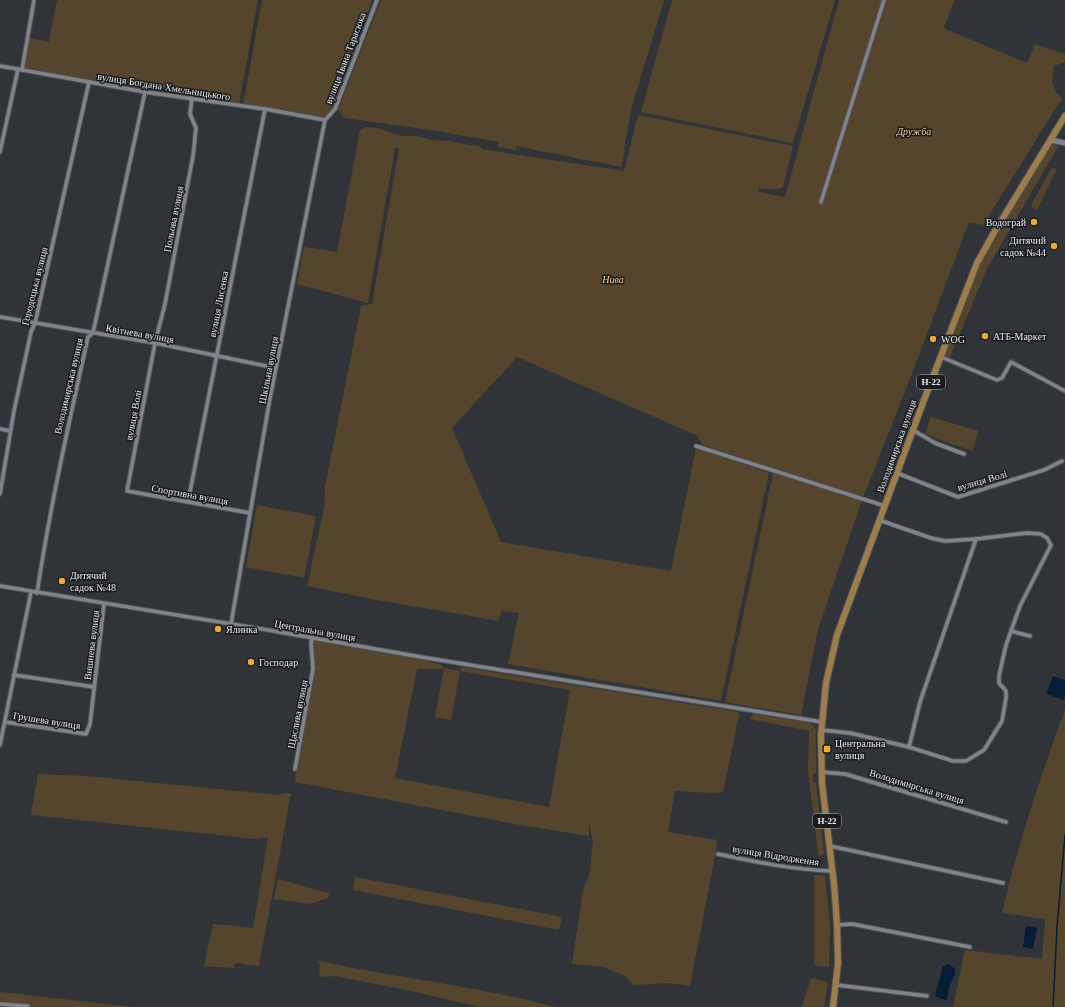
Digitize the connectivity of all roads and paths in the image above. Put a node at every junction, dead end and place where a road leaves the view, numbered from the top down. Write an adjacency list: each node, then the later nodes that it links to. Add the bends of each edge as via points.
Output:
1 (34, 0): 5 (street)
2 (377, 0): 11 (street, вулиця Івана Тарасюка, via 335,109)
3 (884, 0): 15 (street)
4 (0, 66): 5 (street, вулиця Богдана Хмельницького)
5 (20, 69): 6 (street, вулиця Богдана Хмельницького); 14 (street)
6 (89, 82): 7 (street, вулиця Богдана Хмельницького); 17 (street, Городоцька вулиця)
7 (145, 92): 8 (street, вулиця Богдана Хмельницького); 18 (street, Володимирська вулиця)
8 (192, 98): 9 (street, вулиця Богдана Хмельницького); 19 (street, Польова вулиця, via 190,114 196,128 193,156 165,304)
9 (265, 109): 11 (street, вулиця Богдана Хмельницького); 20 (street, вулиця Лисенка)
10 (1065, 116): 12 (main road, Володимирська вулиця / Н-22)
11 (325, 120): 22 (street, Шкільна вулиця)
12 (1051, 140): 13 (street); 21 (main road, Володимирська вулиця / Н-22, via 977,263)
13 (1065, 143)
14 (0, 152)
15 (821, 202)
16 (0, 317): 17 (street, Квітнева вулиця)
17 (34, 323): 18 (street, Квітнева вулиця); 26 (street, Городоцька вулиця)
18 (93, 333): 19 (street, Квітнева вулиця); 40 (street, Володимирська вулиця, via 88,337 71,411)
19 (155, 343): 20 (street, Квітнева вулиця); 31 (street, вулиця Волі)
20 (216, 356): 22 (street, Квітнева вулиця); 33 (street, вулиця Лисенка)
21 (941, 357): 23 (street, via 997,380 1002,378 1011,362); 25 (main road, Володимирська вулиця / Н-22)
22 (276, 368): 35 (street, Шкільна вулиця)
23 (1065, 391)
24 (0, 429): 26 (street)
25 (913, 430): 28 (street); 30 (main road, Володимирська вулиця / Н-22)
26 (10, 431): 32 (street, Городоцька вулиця)
27 (696, 446): 34 (street)
28 (964, 454)
29 (1062, 461): 30 (street, вулиця Волі, via 1044,470 958,497)
30 (897, 473): 34 (main road, Володимирська вулиця / Н-22)
31 (127, 490): 33 (street, Спортивна вулиця)
32 (0, 494)
33 (188, 502): 35 (street, Спортивна вулиця)
34 (885, 506): 36 (main road, Володимирська вулиця / Н-22)
35 (250, 513): 42 (street, Шкільна вулиця)
36 (879, 520): 37 (street, via 945,541); 49 (main road, Володимирська вулиця / Н-22, via 837,636 826,683)
37 (976, 539): 43 (street, via 1027,533 1041,534 1051,545 1020,606); 53 (street, via 920,702)
38 (0, 586): 39 (street, Центральна вулиця)
39 (31, 592): 40 (street, Центральна вулиця); 46 (street)
40 (37, 593): 41 (street, Центральна вулиця)
41 (104, 604): 42 (street, Центральна вулиця); 47 (street, Вишнева вулиця)
42 (231, 624): 45 (street, Центральна вулиця)
43 (1011, 631): 44 (street); 53 (street, via 999,676 999,683 1006,691 1002,721 984,750 966,761 953,762)
44 (1030, 636)
45 (312, 638): 49 (street, Центральна вулиця); 54 (street, Щаслива вулиця, via 313,669)
46 (14, 675): 47 (street, Вишнева вулиця); 48 (street)
47 (94, 687): 51 (street, Вишнева вулиця, via 90,724)
48 (5, 722): 51 (street, Грушева вулиця); 52 (street)
49 (822, 722): 50 (main road, Н-22)
50 (821, 730): 53 (street, via 850,733); 55 (main road, Н-22)
51 (86, 734)
52 (0, 745)
53 (909, 747)
54 (295, 768)
55 (821, 772): 56 (street, Володимирська вулиця, via 844,774); 57 (main road, Н-22)
56 (1006, 822)
57 (830, 846): 59 (main road, Н-22); 60 (street)
58 (718, 854): 59 (street, вулиця Відродження, via 767,864)
59 (833, 871): 61 (main road, Н-22)
60 (1003, 883)
61 (837, 925): 62 (street, via 852,924); 63 (main road, Н-22)
62 (970, 947)
63 (837, 986): 64 (street); 67 (main road, Н-22)
64 (927, 996)
65 (0, 1004): 66 (street)
66 (28, 1006)
67 (834, 1007)

